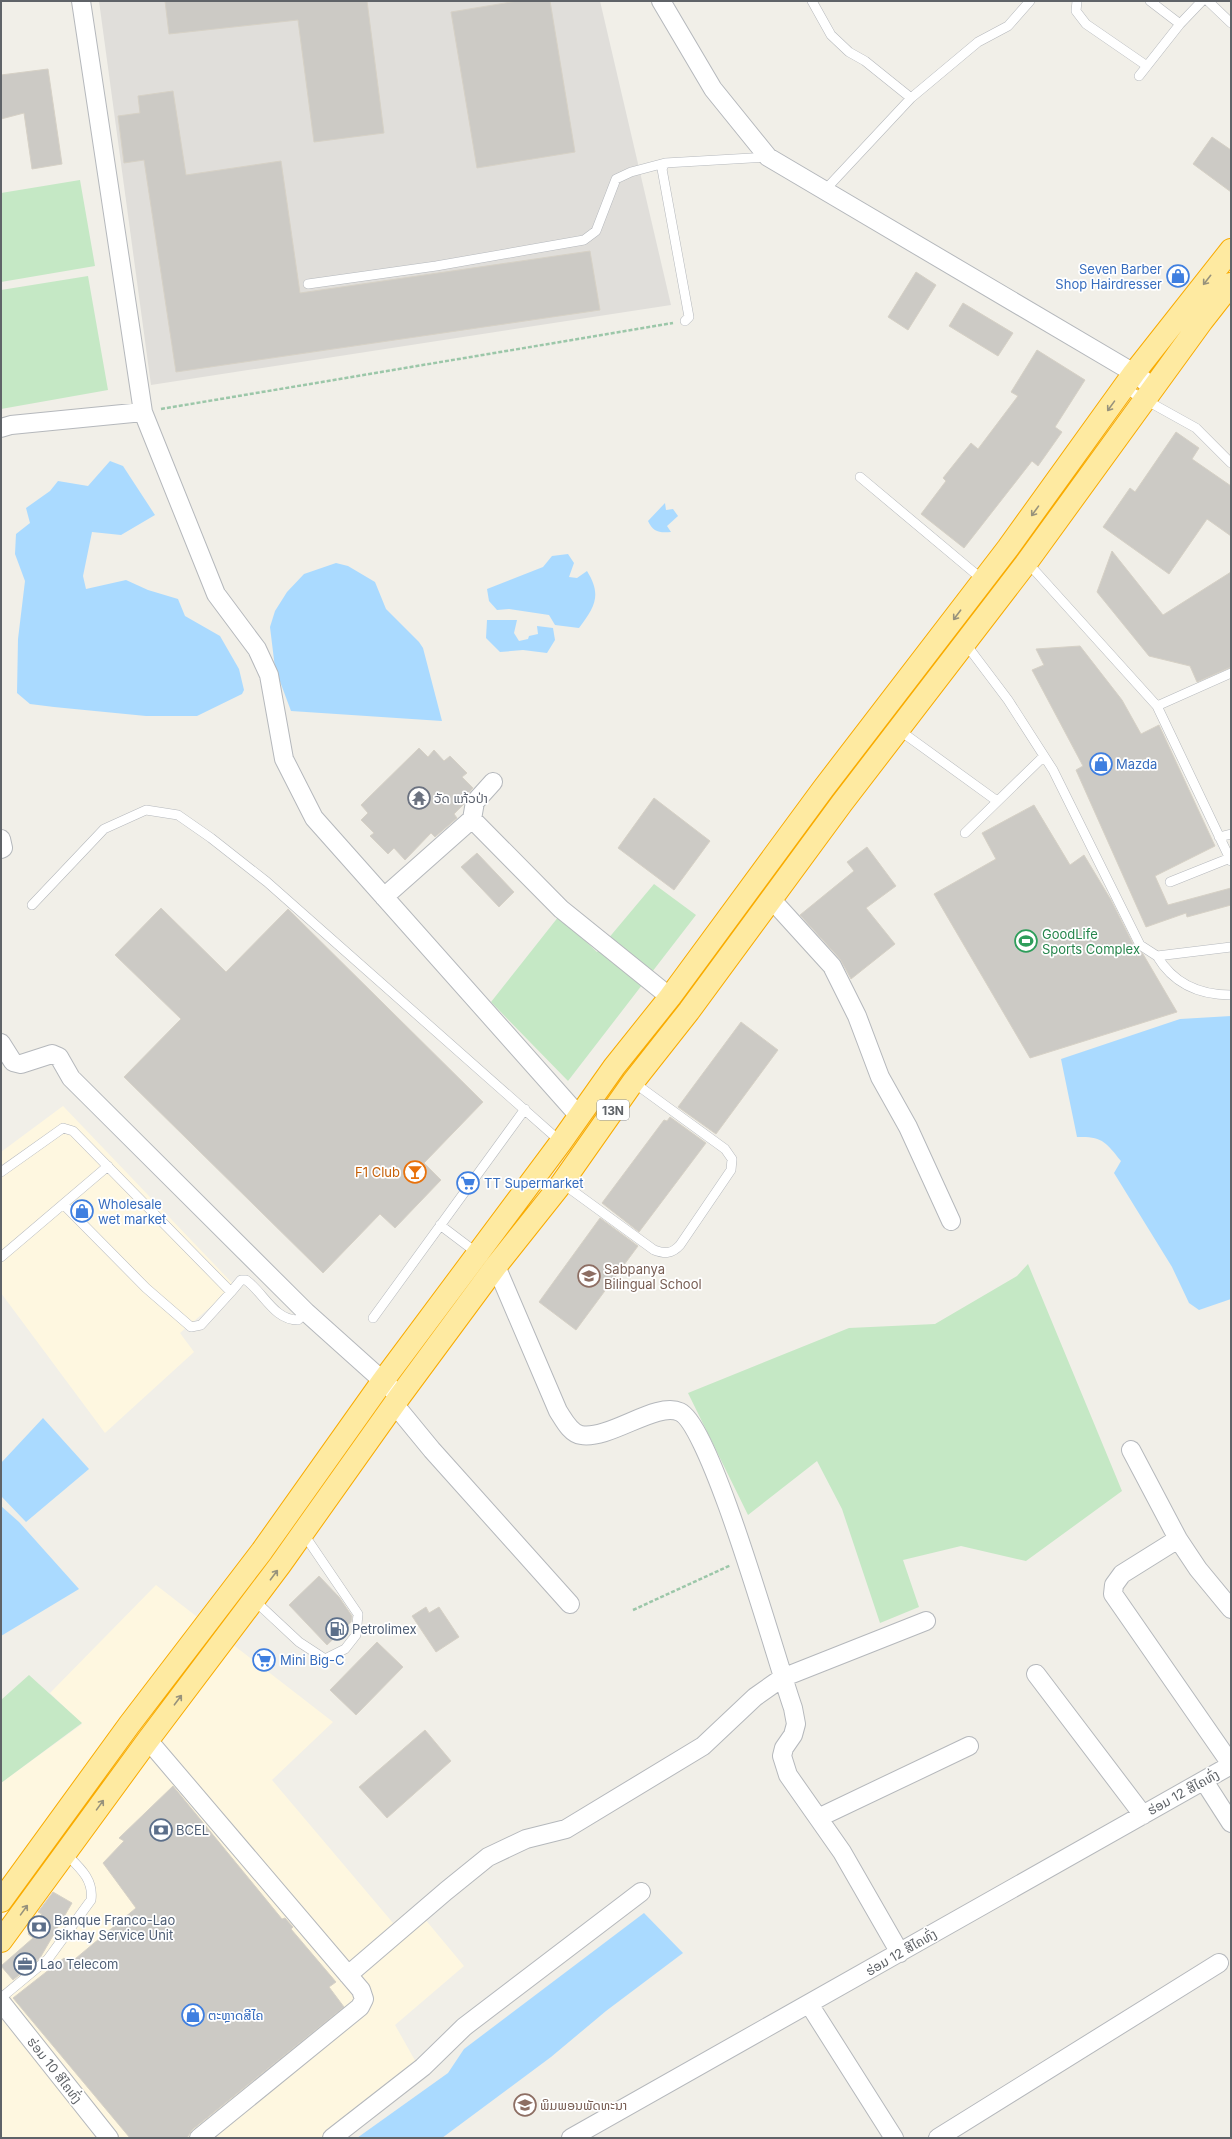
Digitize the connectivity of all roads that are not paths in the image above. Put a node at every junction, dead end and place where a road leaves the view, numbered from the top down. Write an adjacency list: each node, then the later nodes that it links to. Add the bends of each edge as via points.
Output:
1 (81, 1): 23 (street)
2 (661, 1): 14 (street, via 713,89)
3 (812, 1): 13 (lane, via 830,35)
4 (1030, 1): 13 (lane, via 1008,26 978,42)
5 (1077, 1): 11 (lane, via 1076,11 1086,24)
6 (1150, 1): 10 (lane)
7 (1202, 1): 10 (lane)
8 (1208, 1): 9 (lane)
9 (1231, 23)
10 (1180, 24): 11 (lane)
11 (1147, 66): 12 (lane)
12 (1139, 76)
13 (911, 98): 16 (lane)
14 (768, 157): 15 (lane); 16 (street)
15 (665, 163): 18 (lane, via 616,179 596,231 584,240 436,266); 20 (lane, via 662,169 689,317)
16 (825, 190): 21 (street)
17 (1231, 250): 21 (highway, 13N, one-way to 21)
18 (308, 284)
19 (1231, 284): 22 (highway, 13N)
20 (685, 321)
21 (1129, 380): 22 (street); 28 (highway, 13N, one-way to 28)
22 (1149, 393): 25 (lane, via 1196,428); 27 (highway, 13N)
23 (143, 412): 24 (street); 44 (street, via 216,594 257,649 269,676 284,759 314,818)
24 (1, 428)
25 (1231, 463)
26 (860, 477): 28 (lane)
27 (1027, 562): 29 (highway, 13N); 31 (lane)
28 (983, 580): 50 (highway, 13N, one-way to 50, via 823,789)
29 (966, 643): 32 (highway, 13N); 33 (lane, via 1008,700)
30 (1231, 673): 31 (lane)
31 (1157, 706): 39 (lane)
32 (899, 730): 35 (lane); 45 (highway, 13N)
33 (1044, 756): 35 (lane); 48 (lane, via 1140,945)
34 (493, 782): 36 (street, via 475,802)
35 (997, 801): 37 (lane)
36 (472, 819): 44 (street); 50 (street, via 561,908)
37 (965, 833)
38 (1231, 834): 39 (lane)
39 (1220, 837): 42 (lane)
40 (1, 839): 41 (street)
41 (1, 849)
42 (1230, 860): 43 (lane)
43 (1170, 882)
44 (384, 897): 54 (street)
45 (772, 900): 52 (highway, 13N); 60 (street, via 832,966 857,1016 880,1077 908,1127)
46 (32, 905): 53 (lane, via 104,829 146,810 178,814 267,882)
47 (1231, 947): 48 (lane)
48 (1157, 956): 49 (lane, via 1164,969 1193,989)
49 (1231, 996)
50 (670, 997): 54 (highway, 13N)
51 (1, 1043): 66 (street, via 13,1062 21,1064 52,1054 59,1057 71,1078)
52 (633, 1082): 58 (highway, 13N); 58 (lane, via 725,1149 732,1159 731,1170 680,1245 676,1250 666,1253 654,1250)
53 (525, 1109): 55 (lane); 61 (lane)
54 (579, 1116): 55 (highway, 13N)
55 (561, 1142): 62 (highway, 13N)
56 (108, 1166): 57 (lane, via 73,1130 63,1128); 59 (lane); 65 (lane)
57 (1, 1172)
58 (562, 1183): 64 (highway, 13N)
59 (64, 1205): 63 (lane); 65 (lane, via 146,1288 191,1327 201,1325)
60 (951, 1221)
61 (440, 1225): 62 (lane); 67 (lane)
62 (477, 1253): 68 (highway, 13N)
63 (1, 1257)
64 (496, 1266): 69 (highway, 13N); 78 (street, via 558,1411 568,1427 580,1435 599,1434 665,1410 680,1412 689,1421 719,1481)
65 (231, 1292): 66 (lane, via 241,1280 246,1280 281,1316 298,1320)
66 (306, 1312): 68 (street)
67 (373, 1318)
68 (382, 1382): 69 (street); 88 (highway, 13N, via 262,1551 129,1725)
69 (398, 1401): 71 (highway, 13N); 74 (street, via 432,1450)
70 (1131, 1450): 72 (street)
71 (303, 1533): 73 (highway, 13N, one-way to 71); 73 (lane, via 358,1614 356,1636 345,1649 325,1658 299,1642)
72 (1178, 1539): 75 (street); 81 (street, via 1122,1574 1114,1585 1113,1594)
73 (254, 1600): 79 (highway, 13N, one-way to 73)
74 (570, 1604)
75 (1231, 1609)
76 (926, 1621): 78 (street)
77 (1036, 1674): 83 (street)
78 (782, 1678): 84 (street, via 796,1724 794,1735 784,1748 782,1756 788,1775); 92 (street, via 755,1697 703,1746 566,1828 526,1839 488,1857)
79 (148, 1740): 86 (highway, 13N, one-way to 79); 92 (street)
80 (969, 1746): 84 (street)
81 (1231, 1765): 82 (street, ຮ່ອມ 12 ສີໄຄທົ່ງ)
82 (1204, 1781): 83 (street, ຮ່ອມ 12 ສີໄຄທົ່ງ); 85 (street)
83 (1143, 1815): 90 (street, ຮ່ອມ 12 ສີໄຄທົ່ງ)
84 (818, 1818): 90 (street, via 842,1852)
85 (1231, 1823)
86 (65, 1853): 89 (highway, 13N, one-way to 86); 93 (lane, via 85,1872 92,1890 91,1900 48,1959)
87 (641, 1892): 98 (street, via 464,2027 423,2067)
88 (1, 1901)
89 (1, 1941)
90 (900, 1953): 95 (street, ຮ່ອມ 12 ສີໄຄທົ່ງ)
91 (1219, 1963): 101 (street)
92 (348, 1976): 97 (street, via 361,1990 364,1999 360,2007)
93 (1, 1998)
94 (1, 2002): 96 (street, ຮ່ອມ 10 ສີໄຄທົ່ງ)
95 (809, 2004): 99 (street, ຮ່ອມ 12 ສີໄຄທົ່ງ); 100 (street)
96 (109, 2138)
97 (199, 2138)
98 (332, 2138)
99 (571, 2138)
100 (894, 2138)
101 (938, 2138)

